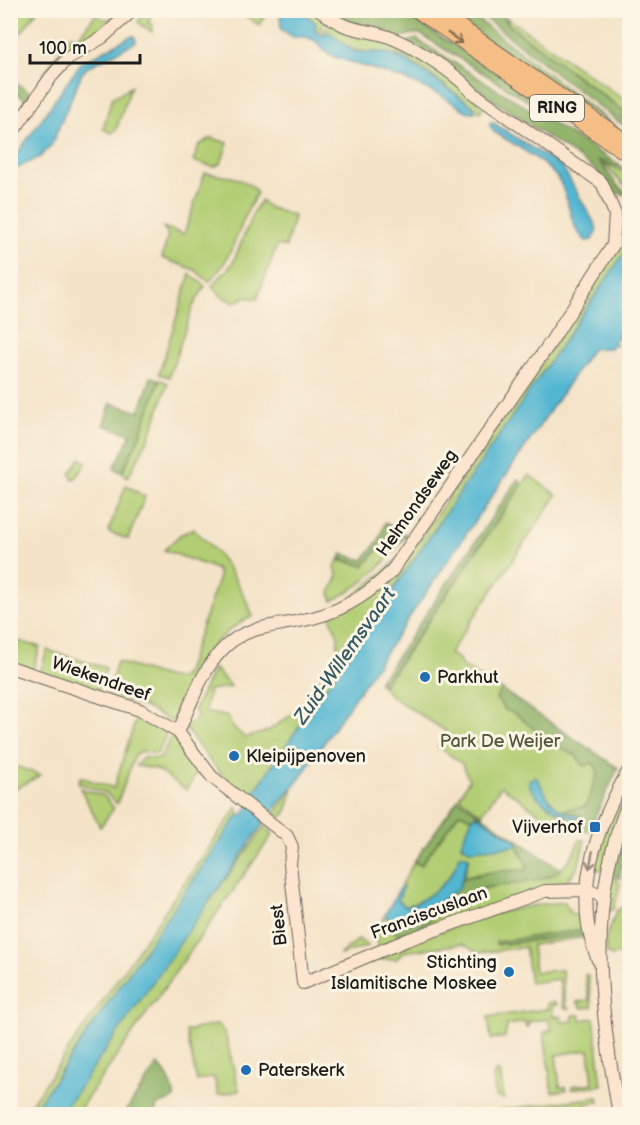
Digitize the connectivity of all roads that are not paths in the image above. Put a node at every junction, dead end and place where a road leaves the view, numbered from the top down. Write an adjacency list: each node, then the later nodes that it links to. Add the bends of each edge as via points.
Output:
1 (133, 10): 6 (street)
2 (141, 10): 6 (street, via 117,32)
3 (416, 10): 9 (main road, RING, one-way to 9)
4 (436, 10): 8 (main road, RING)
5 (328, 13): 11 (street, Helmondseweg, via 354,31 380,34 403,43 493,101 602,183 615,214 613,245 391,572 370,590 335,610 300,621 259,627 233,640 208,668)
6 (103, 37): 7 (street, via 68,58)
7 (11, 136)
8 (630, 144)
9 (630, 156)
10 (10, 668): 11 (street, Wiekendreef, via 140,710)
11 (178, 732): 14 (street, Wiekendreef, via 213,777)
12 (630, 768): 15 (street, one-way to 15, via 610,802 595,840)
13 (630, 799): 16 (street, via 614,837)
14 (281, 829): 18 (street, Biest, via 290,864)
15 (588, 894): 16 (street, Franciscuslaan); 17 (street, via 589,935); 18 (street, Franciscuslaan, via 565,889 545,891)
16 (603, 897): 17 (street)
17 (598, 962): 19 (street)
18 (302, 978)
19 (619, 1114)

